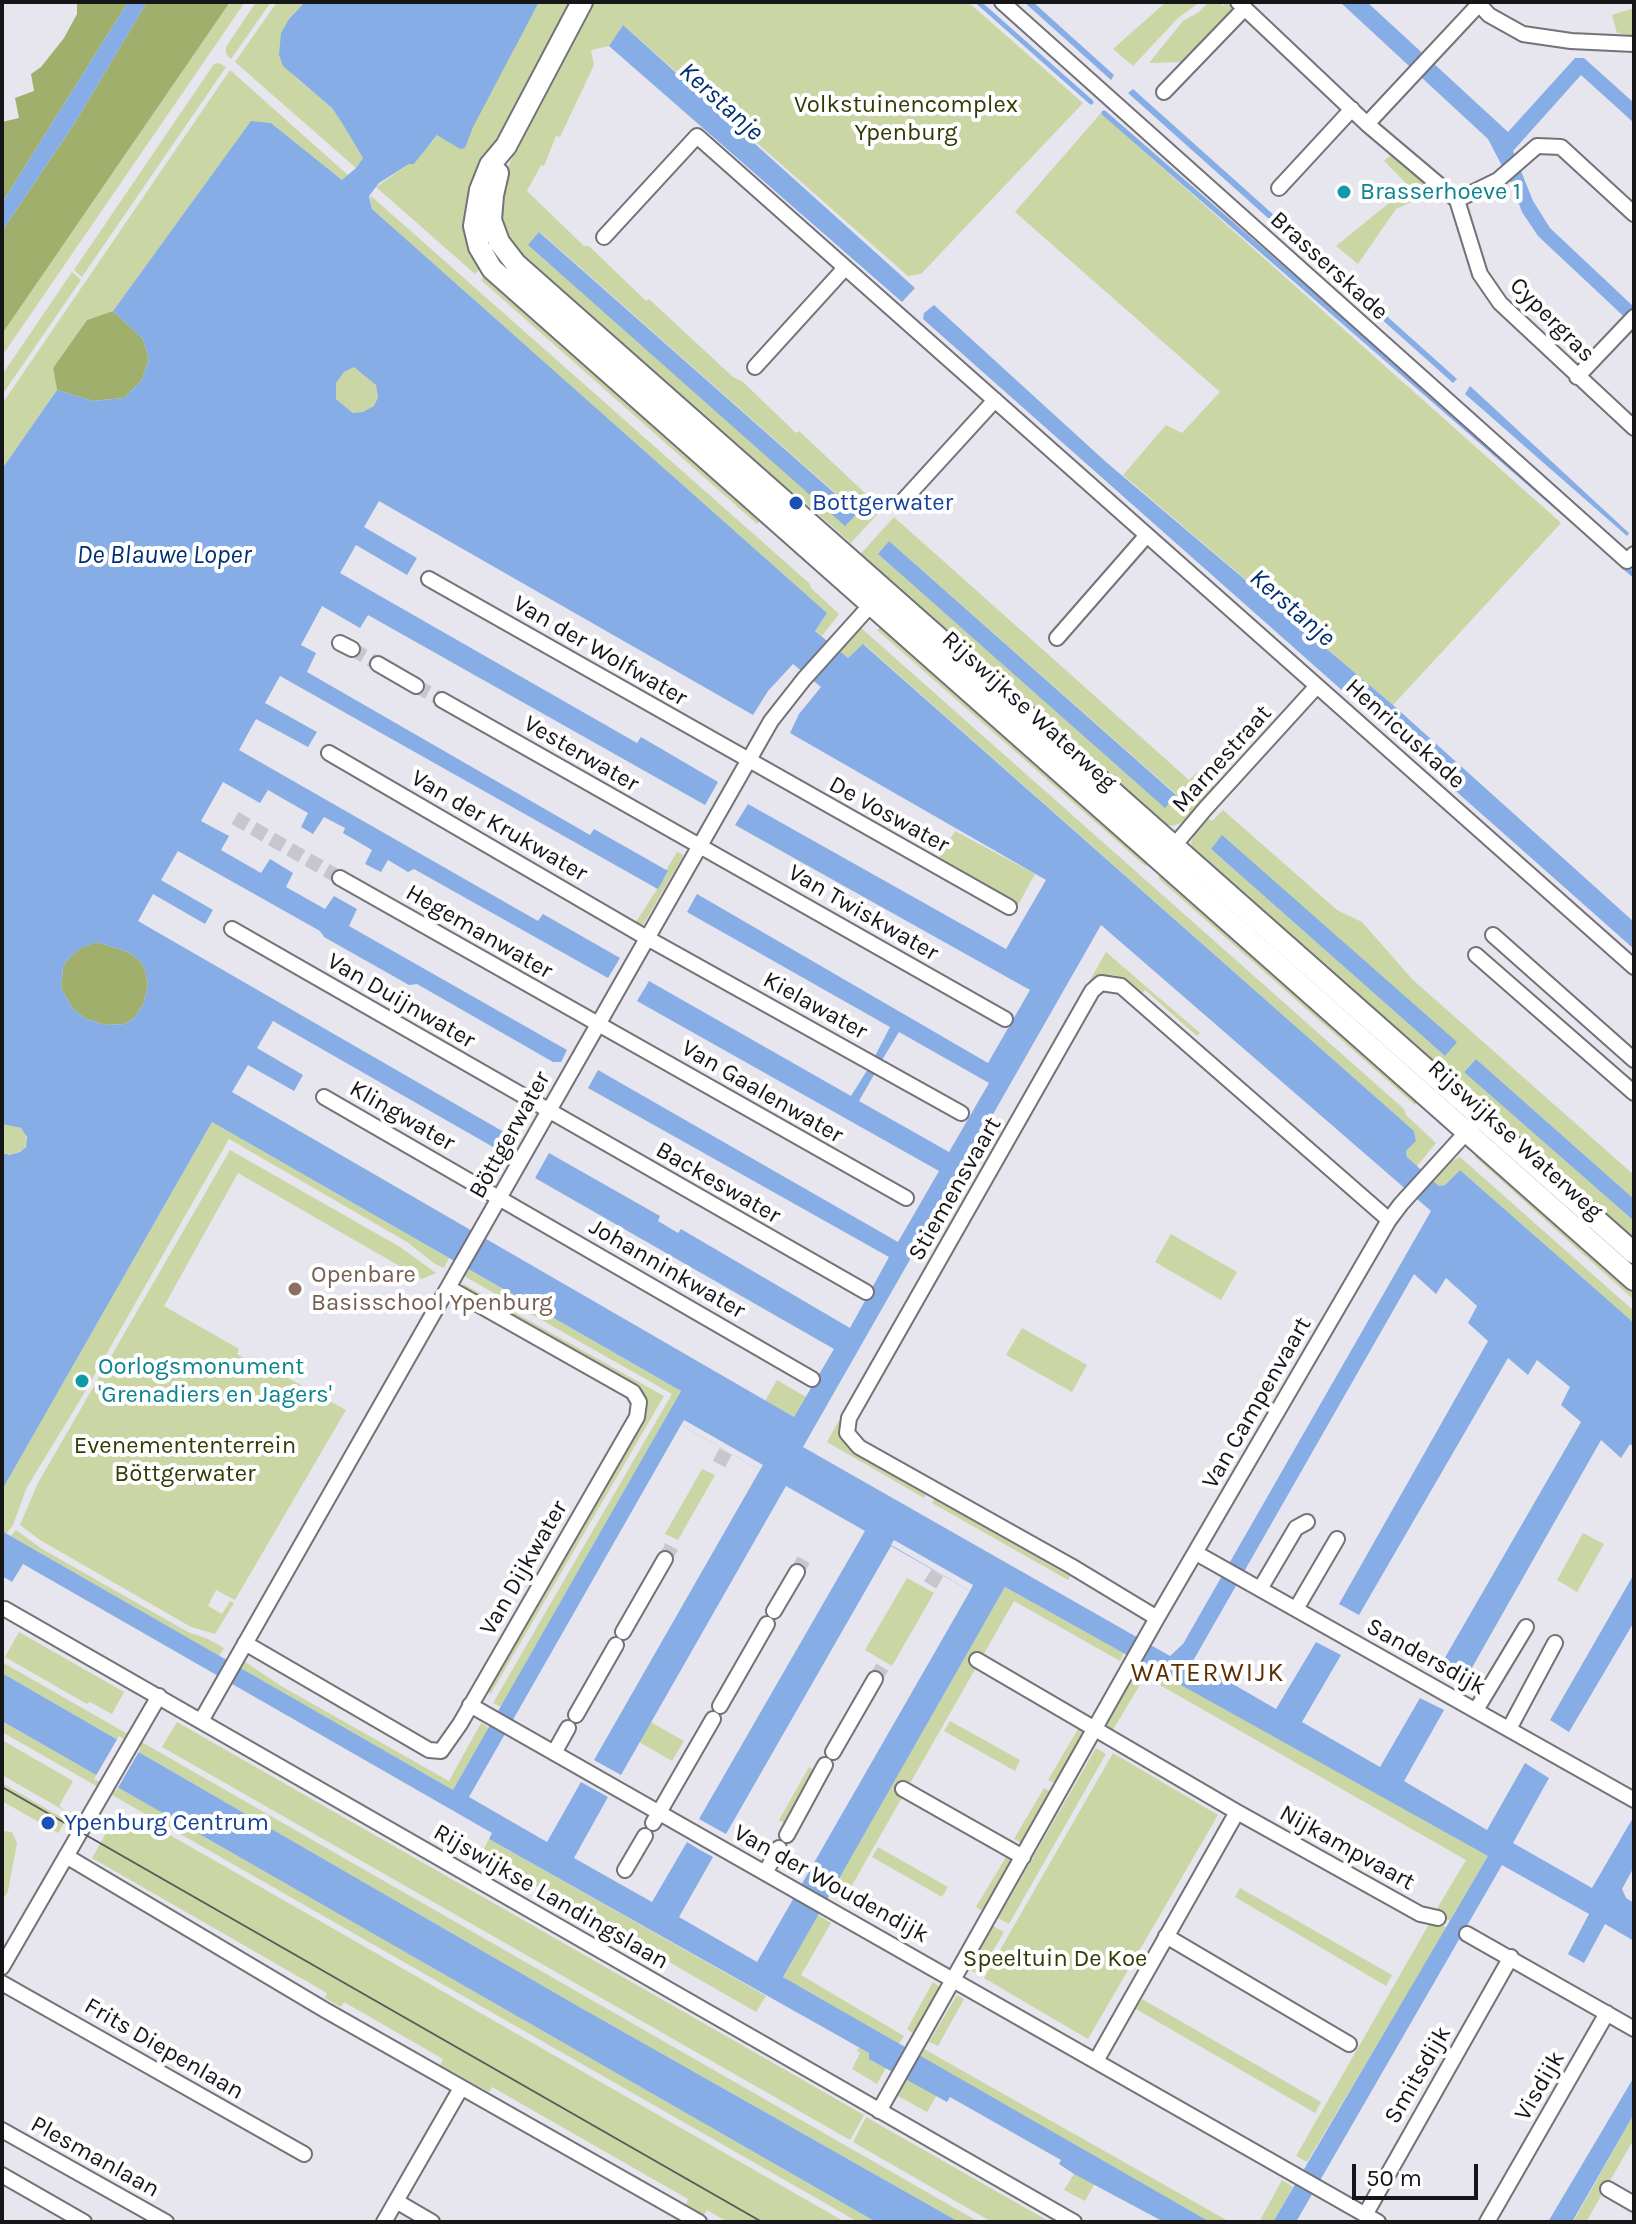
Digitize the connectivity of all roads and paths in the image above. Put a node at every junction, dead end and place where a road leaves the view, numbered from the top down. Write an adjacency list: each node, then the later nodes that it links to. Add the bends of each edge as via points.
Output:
1 (582, 2): 9 (main road, Rijswijkse Waterweg)
2 (1002, 2): 22 (street, Brasserskade)
3 (1479, 3): 5 (street, via 1489,15 1523,34); 8 (street)
4 (1241, 5): 6 (street); 7 (street)
5 (1634, 44)
6 (1164, 92)
7 (1352, 109): 8 (street); 10 (street)
8 (1367, 124): 11 (street)
9 (506, 146): 24 (main road, Rijswijkse Waterweg, via 491,220 509,256); 25 (main road, Rijswijkse Waterweg, via 490,165 474,213 479,247 492,269)
10 (1279, 188)
11 (1457, 200): 12 (street, via 1498,180 1537,146 1561,147); 17 (street, Cypergras, via 1486,284)
12 (1634, 214)
13 (604, 237): 14 (street, Henricuskade, via 697,136)
14 (845, 268): 16 (street); 18 (street, Henricuskade)
15 (1629, 322): 17 (street)
16 (755, 367)
17 (1577, 377): 19 (street, Cypergras)
18 (995, 400): 20 (street); 21 (street, Henricuskade)
19 (1634, 428)
20 (901, 503)
21 (1147, 535): 26 (street); 29 (street, Henricuskade)
22 (1631, 558)
23 (429, 579): 32 (street, Van der Wolfwater)
24 (884, 590): 25 (street, Böttgerwater); 34 (main road, Rijswijkse Waterweg)
25 (870, 605): 32 (street, Böttgerwater, via 775,715); 35 (main road, Rijswijkse Waterweg)
26 (1057, 638)
27 (378, 664): 28 (street)
28 (416, 686)
29 (1317, 686): 34 (street, Marnestraat); 42 (street, Henricuskade)
30 (442, 700): 33 (street, Vesterwater)
31 (329, 753): 40 (street, Van der Krukwater)
32 (748, 762): 33 (street, Böttgerwater); 37 (street, De Voswater)
33 (699, 846): 40 (street, Böttgerwater); 45 (street, Van Twiskwater)
34 (1175, 846): 35 (street, Marnestraat); 52 (main road, Rijswijkse Waterweg)
35 (1160, 863): 53 (main road, Rijswijkse Waterweg)
36 (340, 878): 46 (street, Hegemanwater)
37 (1009, 907)
38 (232, 929): 50 (street, Van Duijnwater)
39 (1493, 935): 43 (street)
40 (647, 938): 46 (street, Böttgerwater); 51 (street, Kielawater)
41 (1476, 955): 44 (street)
42 (1634, 967)
43 (1534, 972): 44 (street); 47 (street)
44 (1517, 991): 48 (street)
45 (1005, 1019)
46 (597, 1024): 50 (street, Böttgerwater); 55 (street, Van Gaalenwater)
47 (1634, 1060)
48 (1634, 1093)
49 (324, 1097): 54 (street, Klingwater)
50 (548, 1112): 54 (street, Böttgerwater); 60 (street, Backeswater)
51 (961, 1113)
52 (1481, 1116): 53 (street, Van Campenvaart); 57 (main road, Rijswijkse Waterweg)
53 (1467, 1133): 56 (street, Van Campenvaart); 58 (main road, Rijswijkse Waterweg)
54 (499, 1198): 59 (street, Böttgerwater); 61 (street, Johanninkwater)
55 (906, 1198)
56 (1389, 1220): 64 (street, Van Campenvaart); 70 (street, Stiemensvaart, via 1121,986 1101,983 1092,991 849,1418 847,1433 859,1447)
57 (1634, 1253)
58 (1634, 1280)
59 (449, 1288): 72 (street, Böttgerwater); 77 (street, Van Dijkwater, via 633,1392 640,1405)
60 (866, 1292)
61 (812, 1379)
62 (1307, 1522): 67 (street, via 1296,1528)
63 (1337, 1539): 69 (street)
64 (1196, 1553): 67 (street, Sandersdijk); 70 (street, Van Campenvaart)
65 (665, 1559): 82 (street)
66 (797, 1572): 86 (street)
67 (1253, 1586): 69 (street, Sandersdijk)
68 (5, 1609): 76 (street, Rijswijkse Landingslaan)
69 (1296, 1609): 78 (street, Sandersdijk)
70 (1157, 1618): 80 (street, Van Campenvaart)
71 (1526, 1627): 78 (street)
72 (245, 1643): 77 (street, Van Dijkwater, via 432,1752 444,1748); 79 (street, Böttgerwater)
73 (1555, 1643): 81 (street)
74 (977, 1660): 80 (street)
75 (875, 1679): 90 (street)
76 (159, 1696): 79 (street, Rijswijkse Landingslaan); 87 (street)
77 (470, 1705): 82 (street, Van der Woudendijk)
78 (1476, 1710): 81 (street, Sandersdijk)
79 (201, 1721): 103 (street, Rijswijkse Landingslaan)
80 (1094, 1729): 85 (street, Nijkampvaart); 88 (street, Van Campenvaart)
81 (1509, 1729): 84 (street, Sandersdijk)
82 (554, 1753): 86 (street, Van der Woudendijk)
83 (903, 1789): 88 (street)
84 (1631, 1799)
85 (1237, 1812): 91 (street, Nijkampvaart, via 1420,1914); 93 (street)
86 (652, 1824): 89 (street); 90 (street, Van der Woudendijk)
87 (66, 1856): 95 (street); 102 (street)
88 (1023, 1857): 96 (street, Van Campenvaart)
89 (625, 1870)
90 (765, 1873): 96 (street, Van der Woudendijk)
91 (1438, 1918)
92 (1467, 1934): 94 (street)
93 (1166, 1936): 100 (street); 101 (street)
94 (1511, 1957): 98 (street); 110 (street, Smitsdijk)
95 (2, 1967)
96 (954, 1979): 101 (street, Van der Woudendijk); 103 (street, Van Campenvaart)
97 (2, 1983): 105 (street, Frits Diepenlaan)
98 (1607, 2013): 99 (street); 117 (street, Visdijk)
99 (1634, 2029)
100 (1349, 2044)
101 (1096, 2061): 110 (street, Van der Woudendijk)
102 (461, 2088): 108 (street); 115 (street)
103 (879, 2111): 116 (street, Rijswijkse Landingslaan)
104 (2, 2130): 112 (street, Plesmanlaan)
105 (304, 2154)
106 (2, 2175): 111 (street)
107 (1608, 2189): 109 (street)
108 (396, 2201): 113 (street); 114 (street)
109 (1634, 2204)
110 (1371, 2218)
111 (84, 2222)
112 (166, 2222)
113 (384, 2222)
114 (432, 2222)
115 (699, 2222)
116 (1074, 2222)
117 (1487, 2222)

